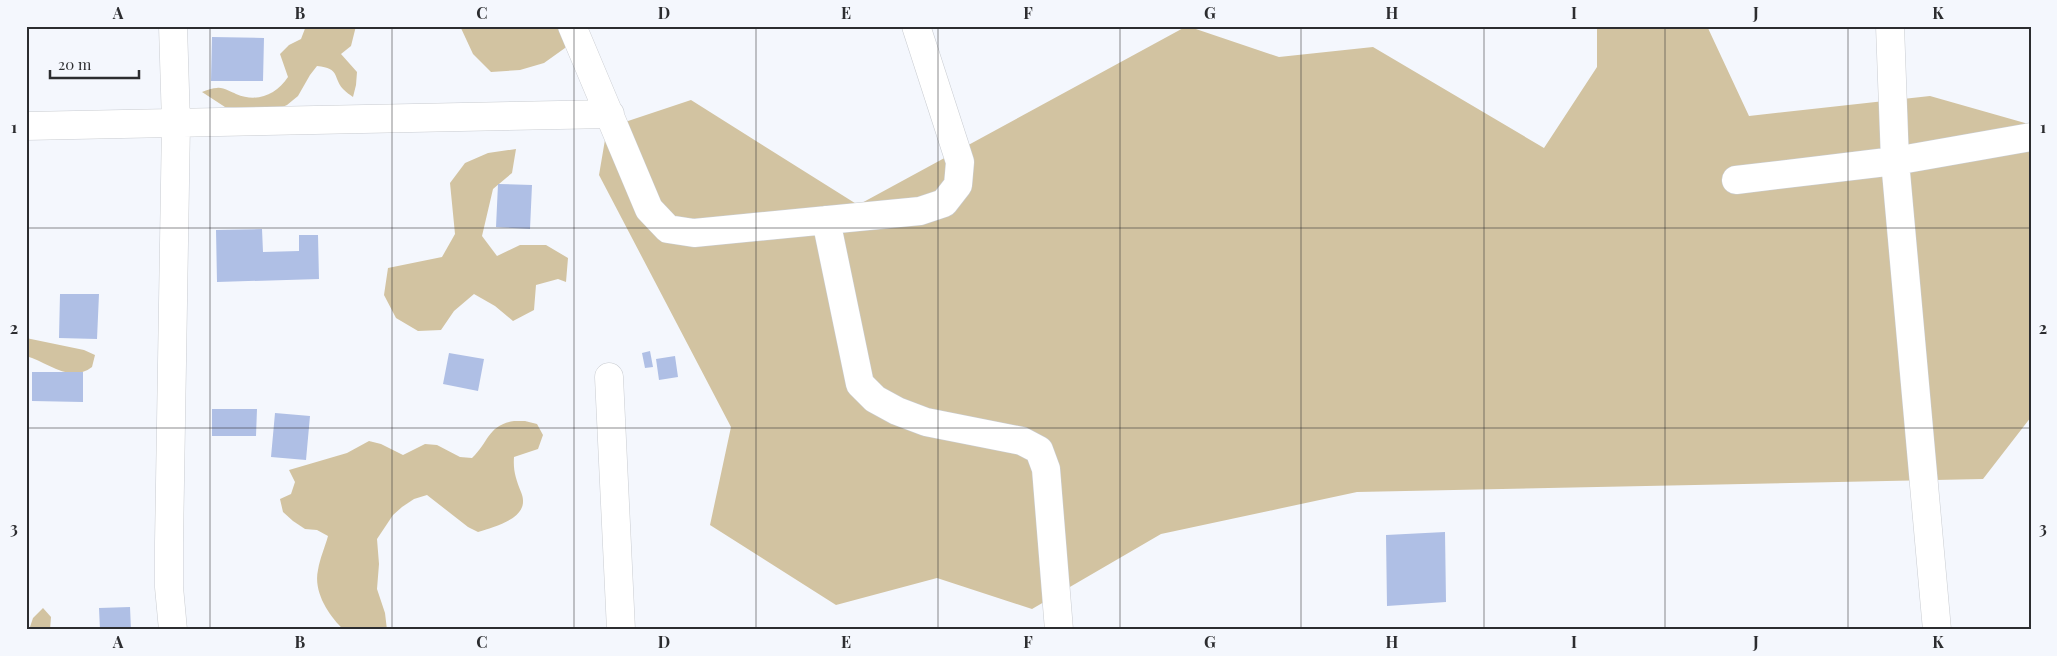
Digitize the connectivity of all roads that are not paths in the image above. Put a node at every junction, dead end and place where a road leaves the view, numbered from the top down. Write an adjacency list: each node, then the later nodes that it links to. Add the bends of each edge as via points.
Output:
1 (173, 26): 6 (street)
2 (572, 26): 5 (street)
3 (916, 26): 11 (street, via 960,162 958,185 944,203 920,211)
4 (1890, 26): 9 (street)
5 (610, 114): 6 (street); 11 (street, via 649,209 668,229 694,233)
6 (176, 123): 7 (street); 13 (street, via 169,543)
7 (26, 126)
8 (2031, 137): 9 (street)
9 (1895, 161): 10 (street); 16 (street)
10 (1736, 180)
11 (826, 220): 15 (street, via 860,384 875,399 926,422 1022,441 1039,450 1046,469)
12 (609, 377): 14 (street)
13 (172, 630)
14 (621, 630)
15 (1059, 630)
16 (1937, 630)

